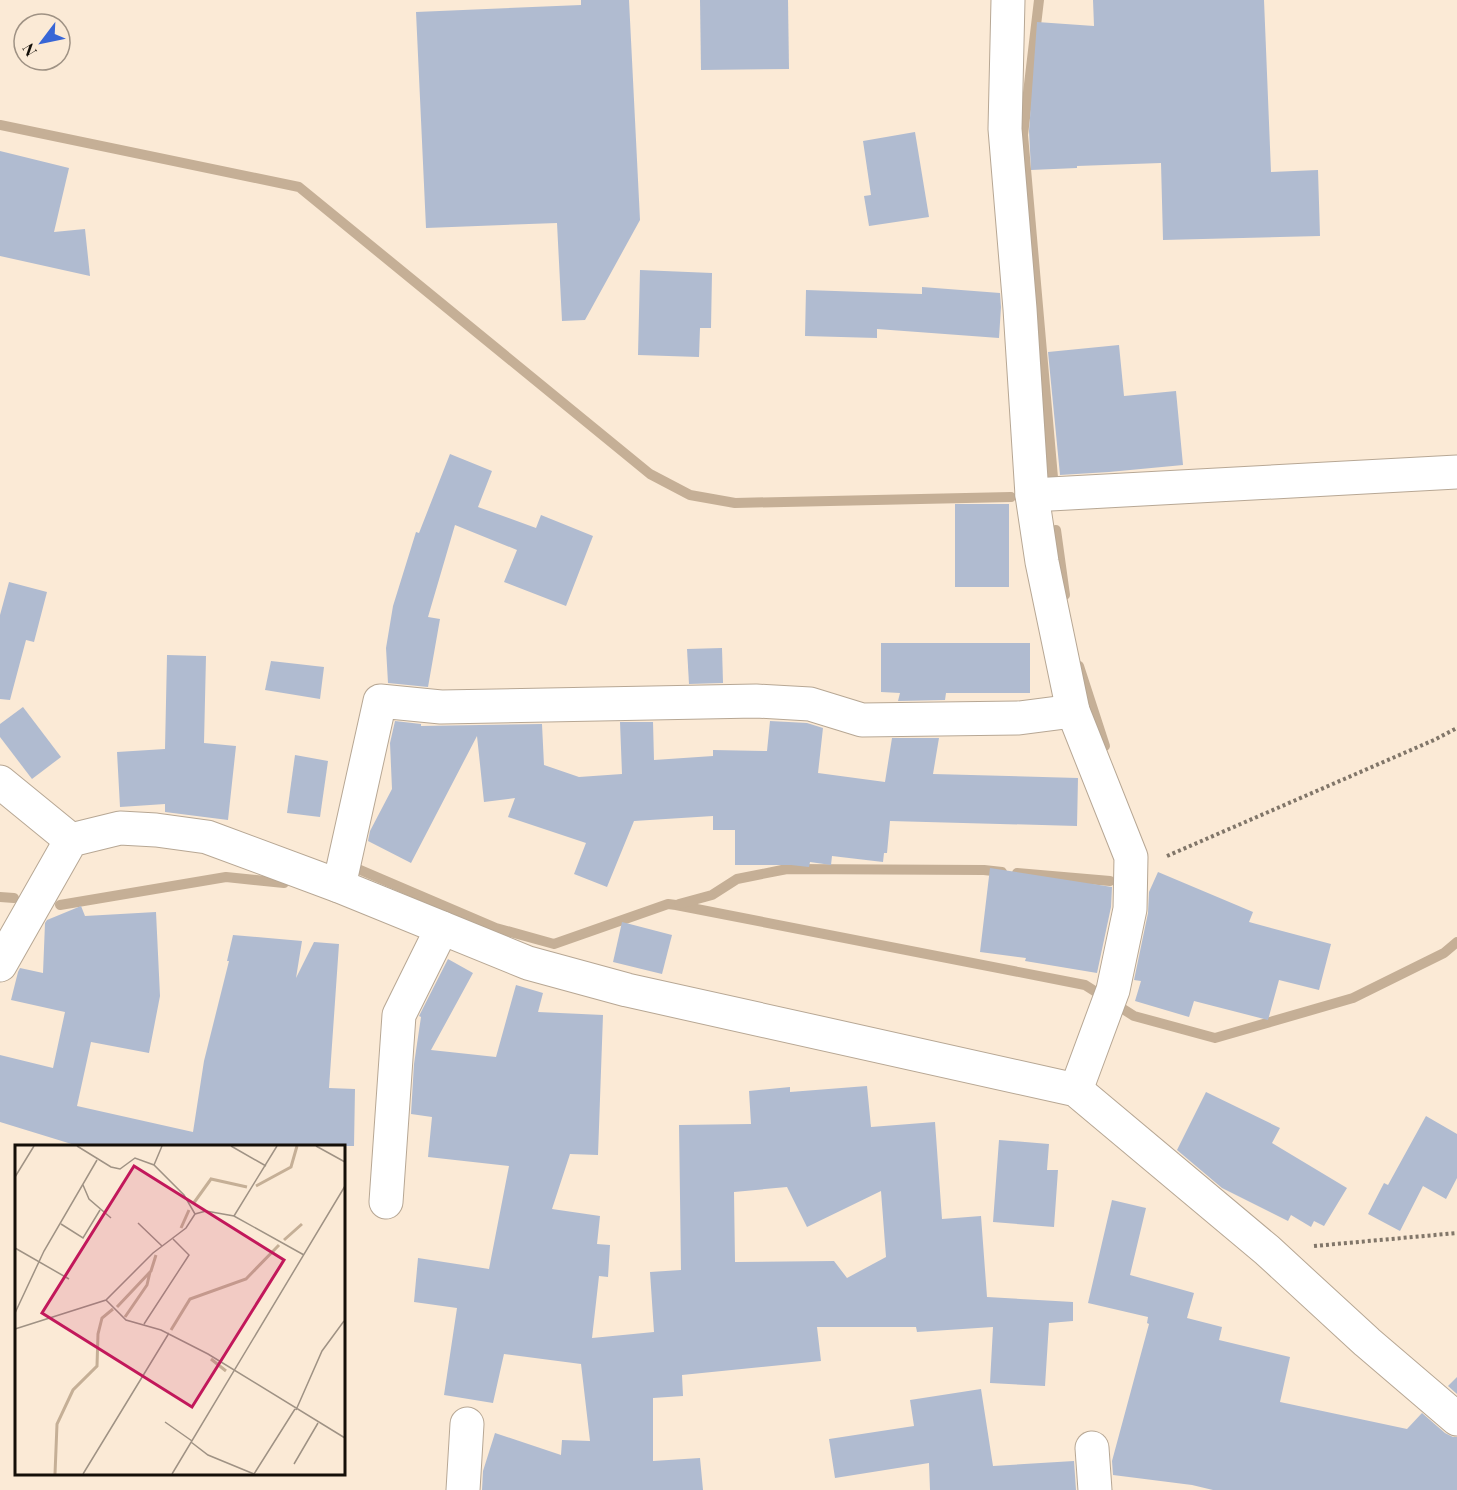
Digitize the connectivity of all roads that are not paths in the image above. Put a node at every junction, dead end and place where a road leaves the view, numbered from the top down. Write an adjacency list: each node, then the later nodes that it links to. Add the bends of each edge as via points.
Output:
1 (1008, 0): 3 (street, via 1005,129)
2 (1457, 472): 3 (street)
3 (1032, 495): 4 (street)
4 (1073, 711): 7 (street, via 1019,718 862,720 810,704 756,701 441,707 380,701); 10 (street, via 1131,857 1130,909 1110,1000)
5 (0, 782): 6 (street)
6 (70, 840): 7 (street, via 120,828 207,837); 9 (street)
7 (339, 886): 8 (street)
8 (442, 928): 10 (street, via 528,963 627,990); 11 (street, via 399,1015)
9 (0, 965)
10 (1076, 1090): 12 (street, via 1267,1250)
11 (386, 1202)
12 (1457, 1419)
13 (467, 1424): 15 (street)
14 (1092, 1448): 16 (street)
15 (463, 1490)
16 (1095, 1490)

